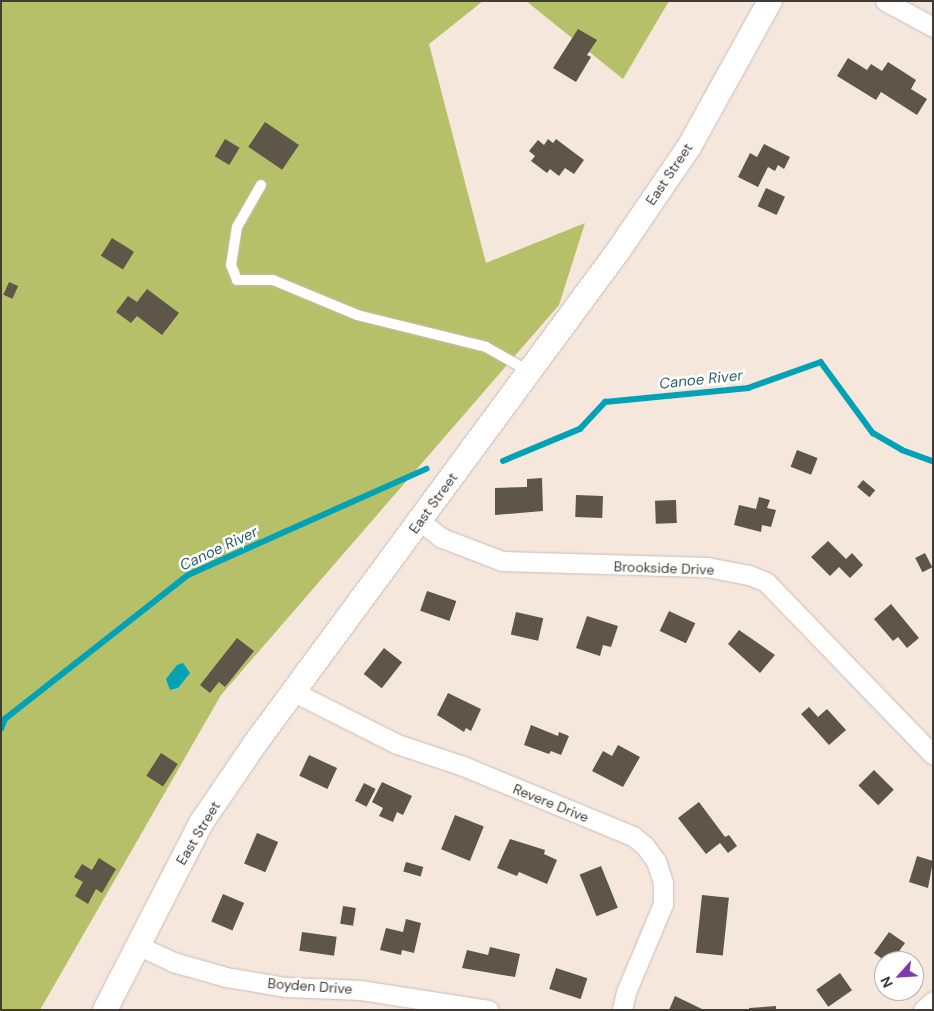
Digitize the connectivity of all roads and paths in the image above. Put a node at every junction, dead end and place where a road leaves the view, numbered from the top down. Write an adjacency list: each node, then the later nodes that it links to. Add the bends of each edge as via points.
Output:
1 (770, 1): 5 (street, East Street, via 688,147)
2 (885, 1): 3 (street)
3 (933, 27)
4 (261, 185): 5 (lane, via 237,227 232,265 237,280 273,280 356,315 486,346)
5 (530, 372): 6 (street, East Street)
6 (420, 521): 7 (street, East Street); 8 (street, Brookside Drive, via 442,538 502,561 707,567 749,575 766,582)
7 (294, 692): 9 (street, East Street, via 202,823); 13 (street, Revere Drive, via 397,744 463,766 633,836 645,846 656,861 663,883 663,904 626,992)
8 (933, 755)
9 (137, 945): 11 (street, East Street); 12 (street, Boyden Drive, via 174,962 226,977 286,987 361,990)
10 (933, 1001): 14 (street)
11 (105, 1010)
12 (488, 1010)
13 (622, 1010)
14 (923, 1010)

